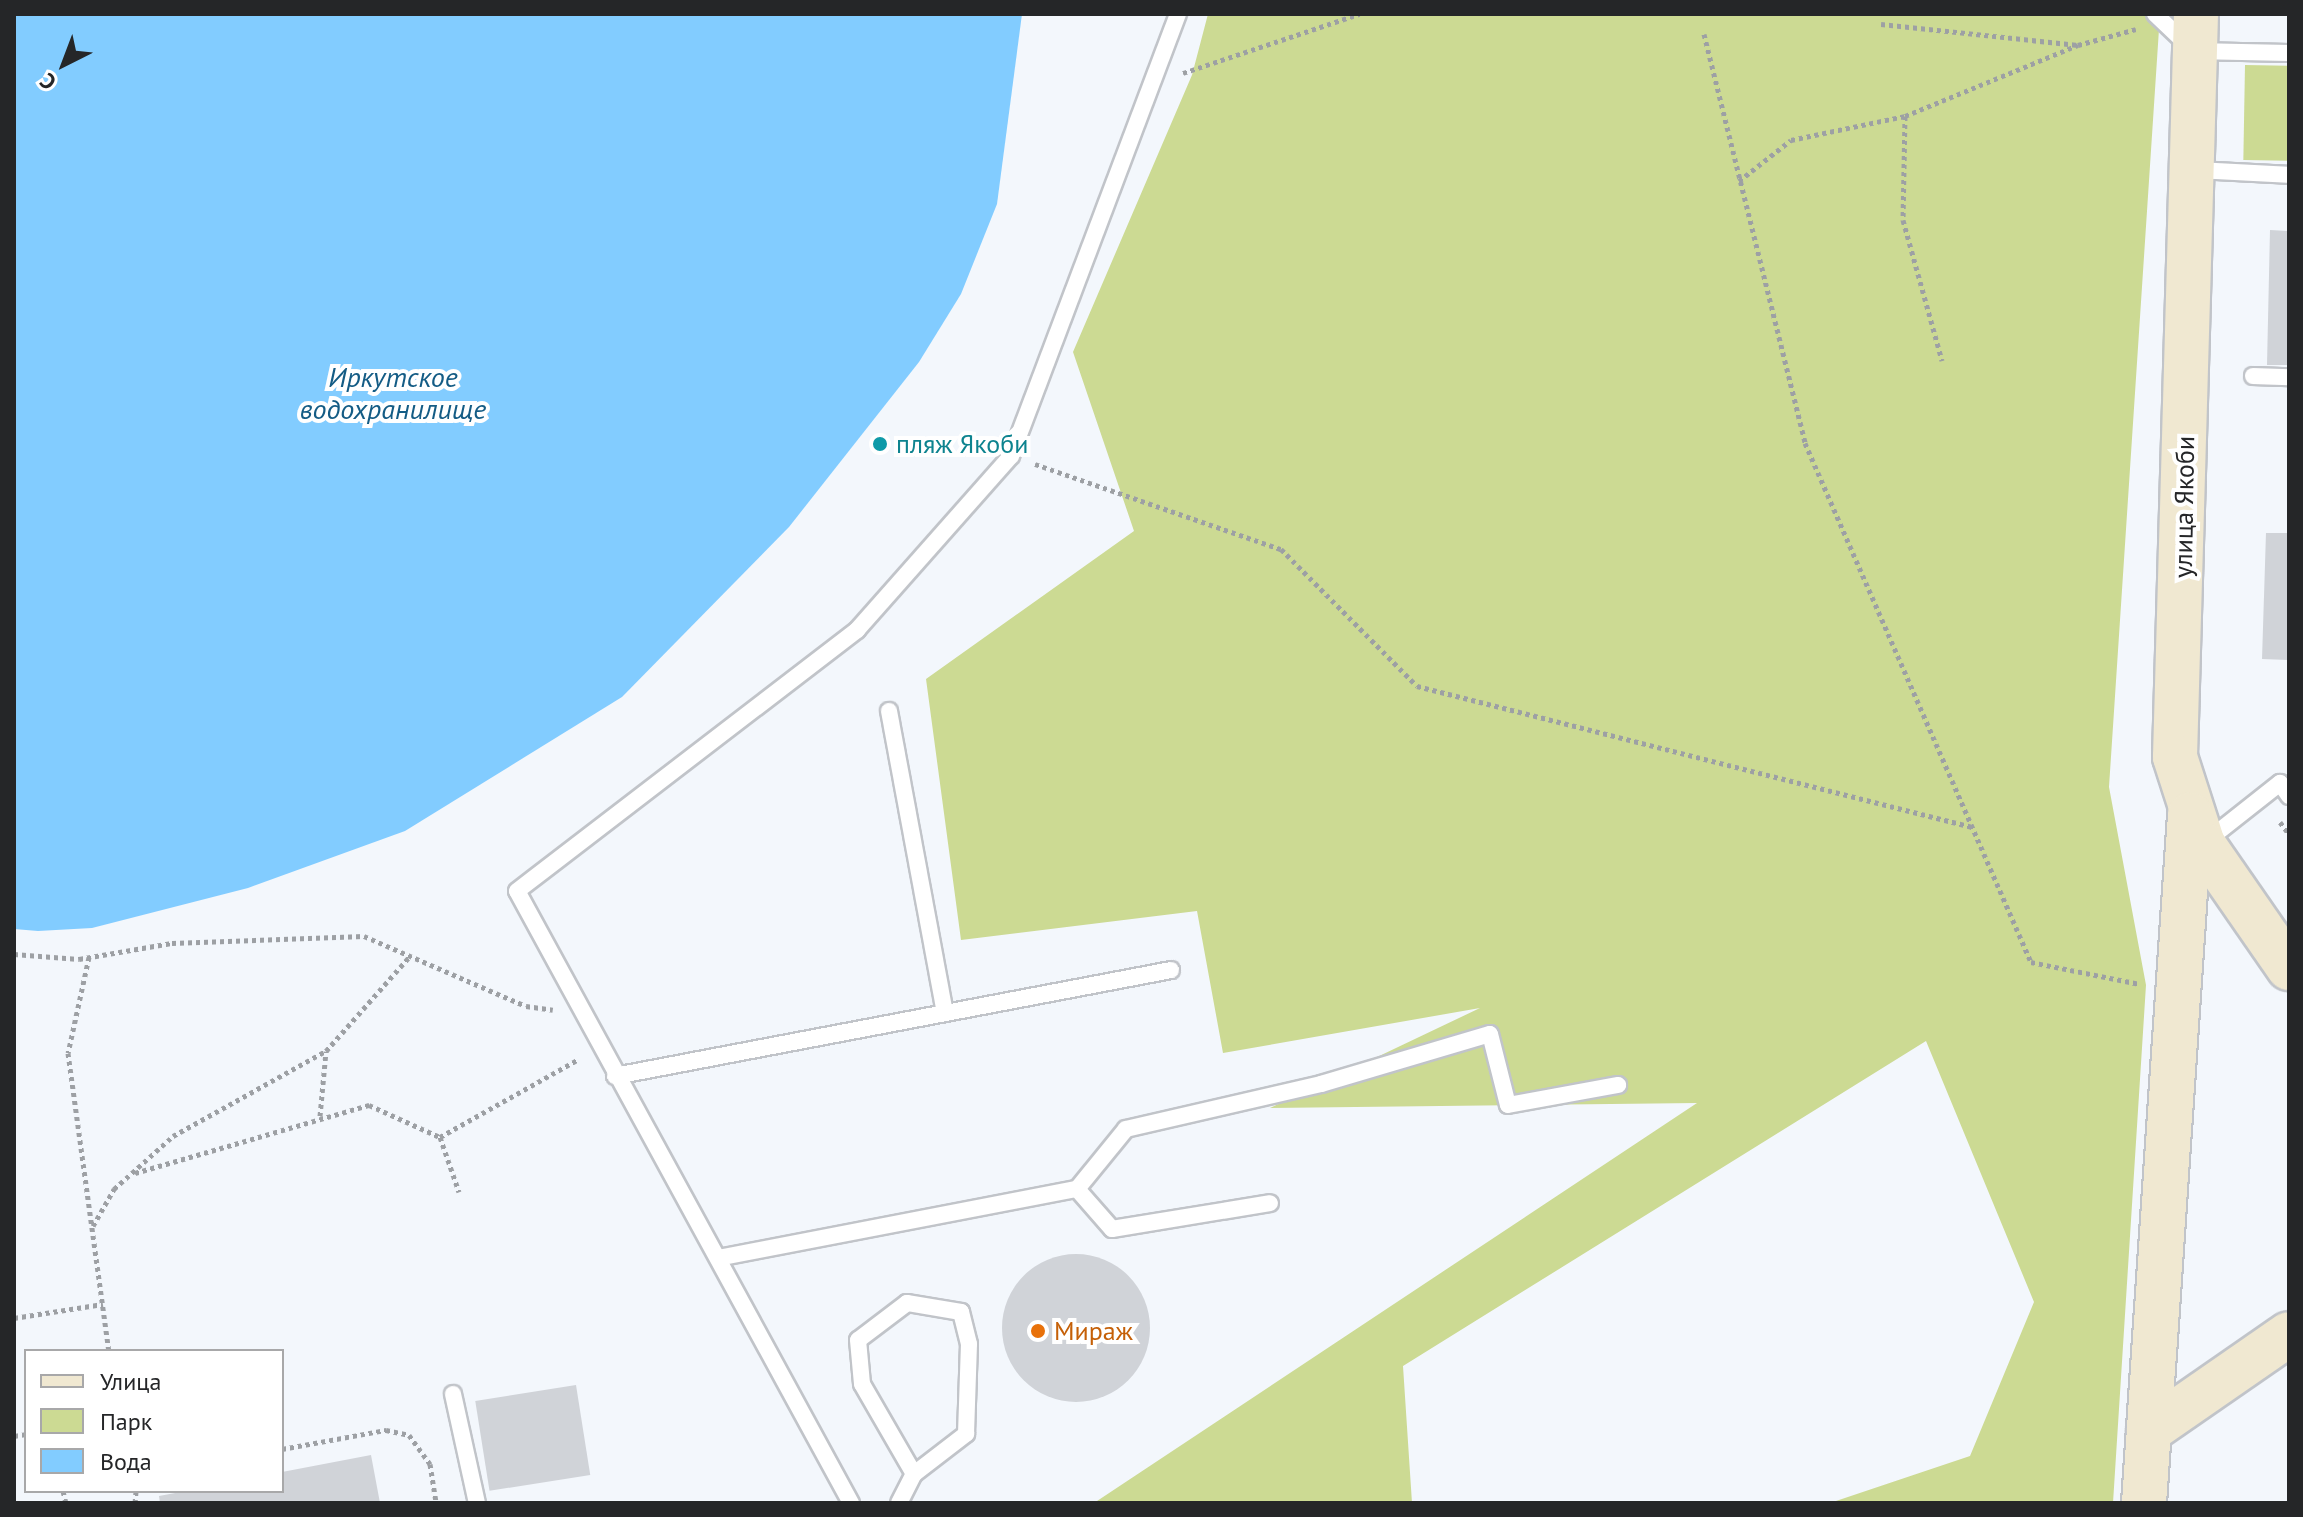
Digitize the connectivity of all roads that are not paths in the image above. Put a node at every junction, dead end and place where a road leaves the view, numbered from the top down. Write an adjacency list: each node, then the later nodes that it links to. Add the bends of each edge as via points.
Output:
1 (1178, 14): 14 (lane, via 1011,456 857,630 517,891)
2 (2176, 25): 3 (lane); 4 (street, улица Якоби)
3 (2289, 53)
4 (2190, 170): 5 (lane); 10 (street, улица Якоби, via 2175,757)
5 (2289, 175)
6 (2253, 376): 7 (lane)
7 (2289, 377)
8 (889, 711): 13 (lane)
9 (2289, 796): 10 (lane, via 2280,783)
10 (2196, 824): 11 (street, улица Якоби); 21 (street)
11 (2287, 961)
12 (1171, 970): 13 (lane)
13 (945, 1013): 14 (lane)
14 (615, 1076): 18 (lane)
15 (1618, 1085): 16 (lane, via 1508,1105 1490,1034 1321,1084 1126,1129)
16 (1077, 1189): 17 (lane, via 1112,1229); 18 (lane)
17 (1270, 1203)
18 (723, 1257): 24 (lane)
19 (2289, 1334): 21 (street)
20 (453, 1394): 23 (lane)
21 (2149, 1431): 26 (street)
22 (914, 1474): 22 (lane, via 966,1434 969,1344 961,1312 907,1303 858,1340 862,1384); 25 (lane)
23 (477, 1503)
24 (851, 1503)
25 (899, 1503)
26 (2144, 1503)

